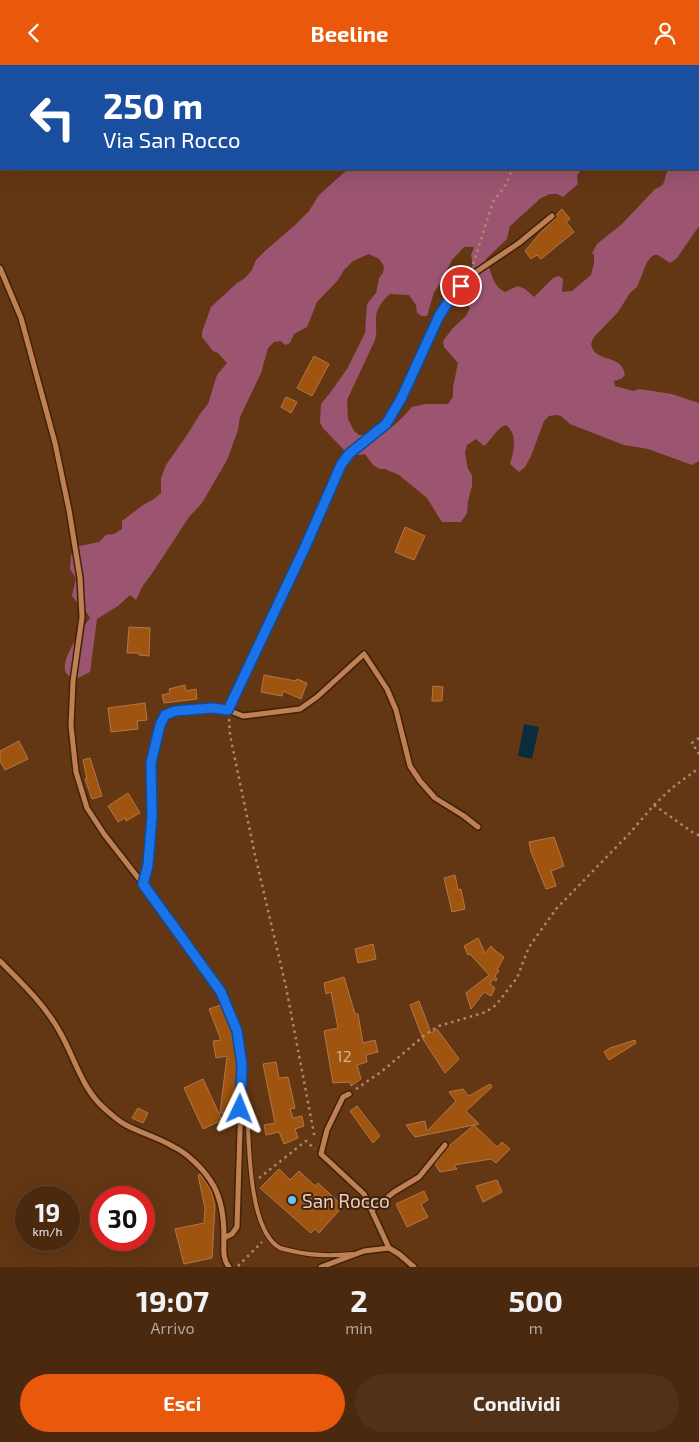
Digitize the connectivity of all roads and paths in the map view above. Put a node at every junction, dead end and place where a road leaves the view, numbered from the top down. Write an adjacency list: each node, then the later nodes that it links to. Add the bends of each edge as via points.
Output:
1 (512, 170): 4 (path, via 507,183 493,202)
2 (552, 216): 4 (street)
3 (0, 268): 12 (street, via 21,318 55,443 80,578 82,617 71,726 76,771 87,808)
4 (470, 276): 5 (street, via 439,316 386,424 349,454 341,465)
5 (228, 710): 10 (street, via 243,716 300,709 364,654 387,689 396,710 410,766 435,798); 12 (street, via 175,711 165,715 160,725 151,763 152,816); 17 (path, via 230,735 255,855 286,987 314,1136)
6 (699, 738): 7 (path, via 692,743)
7 (699, 754)
8 (699, 768): 9 (path)
9 (654, 805): 11 (path); 15 (path, via 556,909 529,947 517,978 496,1005 439,1026)
10 (478, 827)
11 (699, 835)
12 (143, 884): 14 (street, via 221,992 237,1031 242,1065)
13 (0, 961): 21 (street, via 24,984 61,1033 91,1094 103,1107 124,1124 176,1147 198,1165 218,1194)
14 (241, 1091): 18 (lane, via 247,1102); 21 (street, via 237,1227)
15 (349, 1094): 17 (street, via 343,1097 327,1131)
16 (445, 1145): 19 (street, via 420,1177)
17 (321, 1154): 18 (path, via 306,1141); 19 (street, via 364,1194)
18 (252, 1184): 20 (lane)
19 (372, 1210): 22 (street)
20 (268, 1237): 23 (lane, via 280,1248 302,1253 330,1256); 25 (path)
21 (224, 1238): 24 (street, via 223,1253)
22 (389, 1249): 23 (street); 27 (street)
23 (357, 1253): 26 (street)
24 (229, 1267)
25 (237, 1267)
26 (321, 1267)
27 (414, 1267)

